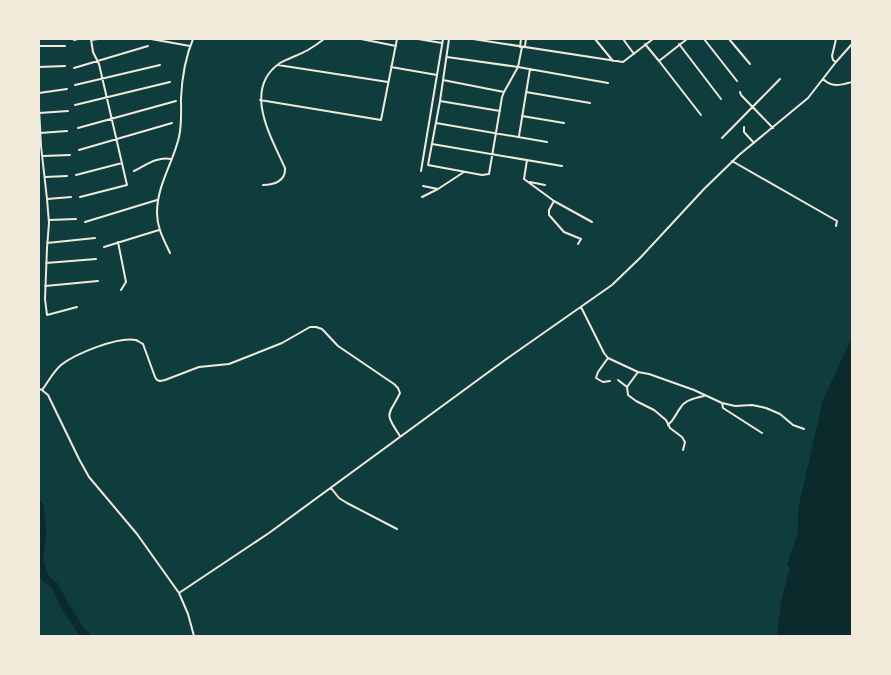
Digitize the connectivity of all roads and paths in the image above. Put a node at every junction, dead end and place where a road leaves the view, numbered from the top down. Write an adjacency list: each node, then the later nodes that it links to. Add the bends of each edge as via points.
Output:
1 (78, 39): 21 (street)
2 (98, 39): 22 (street)
3 (151, 39): 31 (street)
4 (193, 39): 31 (street)
5 (324, 39): 42 (street)
6 (361, 39): 32 (street)
7 (397, 39): 32 (street)
8 (418, 39): 24 (street)
9 (443, 39): 24 (street)
10 (449, 39): 35 (street)
11 (474, 39): 23 (street)
12 (521, 39): 33 (street)
13 (526, 39): 33 (street)
14 (595, 39): 37 (street)
15 (623, 39): 34 (street)
16 (650, 39): 25 (street)
17 (687, 39): 26 (street)
18 (704, 39): 54 (street)
19 (729, 39): 40 (street)
20 (836, 39): 39 (street, via 832,56)
21 (74, 40)
22 (91, 40): 36 (street)
23 (485, 40): 33 (street)
24 (442, 43): 49 (street)
25 (646, 44): 34 (street); 38 (street)
26 (679, 44): 38 (street); 66 (street)
27 (852, 44): 39 (street)
28 (39, 46): 29 (street)
29 (65, 46)
30 (148, 46): 36 (street)
31 (190, 46): 101 (street, via 183,76 181,126)
32 (396, 46): 45 (street)
33 (522, 47): 37 (street); 47 (street)
34 (634, 54): 37 (street, via 623,62)
35 (447, 57): 47 (street); 52 (street)
36 (98, 61): 46 (street); 50 (street)
37 (613, 61)
38 (659, 61): 77 (street)
39 (836, 62): 53 (street)
40 (750, 64)
41 (160, 65): 50 (street)
42 (278, 65): 56 (street); 67 (street, via 270,72)
43 (65, 66): 44 (street)
44 (39, 67)
45 (391, 67): 49 (street); 56 (street)
46 (74, 68)
47 (518, 68): 48 (street); 61 (street)
48 (530, 70): 58 (street); 62 (street)
49 (437, 75): 106 (street)
50 (102, 78): 59 (street); 65 (street)
51 (780, 79): 73 (street)
52 (443, 80): 61 (street); 69 (street)
53 (823, 80): 57 (street, via 832,85); 86 (street, via 808,98)
54 (736, 81)
55 (170, 82): 65 (street)
56 (388, 82): 67 (street, via 381,120)
57 (852, 82)
58 (608, 83)
59 (75, 85)
60 (67, 89): 64 (street)
61 (504, 92): 75 (street)
62 (526, 92): 70 (street); 78 (street)
63 (740, 92): 73 (street)
64 (39, 93)
65 (107, 98): 71 (street); 79 (street)
66 (720, 99)
67 (260, 100): 113 (street, via 285,168 285,173 275,184)
68 (176, 101): 79 (street)
69 (440, 101): 75 (street); 81 (street)
70 (590, 102)
71 (75, 106)
72 (39, 108): 76 (street)
73 (752, 108): 86 (street); 91 (street)
74 (68, 111): 76 (street)
75 (500, 111): 89 (street)
76 (39, 113): 83 (street)
77 (702, 115)
78 (522, 116): 82 (street); 90 (street)
79 (111, 119): 85 (street); 92 (street)
80 (172, 123): 92 (street)
81 (436, 123): 89 (street); 95 (street)
82 (564, 123)
83 (39, 124): 88 (street)
84 (744, 127): 94 (street, via 744,132)
85 (78, 128)
86 (772, 128): 94 (street)
87 (67, 131): 88 (street)
88 (40, 133): 96 (street)
89 (496, 133): 90 (street); 98 (street)
90 (518, 137): 93 (street)
91 (722, 138)
92 (116, 139): 97 (street); 104 (street)
93 (547, 142)
94 (754, 143): 103 (street)
95 (432, 144): 98 (street); 108 (street, via 428,165)
96 (39, 146): 100 (street)
97 (79, 150)
98 (492, 154): 102 (street); 108 (street, via 489,174)
99 (70, 155): 100 (street)
100 (43, 156): 111 (street)
101 (171, 159): 107 (street, via 159,159); 121 (street)
102 (527, 160): 105 (street); 112 (street, via 524,179)
103 (732, 161): 127 (street, via 837,221); 142 (street, via 641,257 612,285)
104 (122, 163): 109 (street); 118 (street, via 127,186)
105 (562, 166)
106 (421, 170)
107 (134, 171)
108 (464, 172): 116 (street)
109 (76, 175)
110 (67, 176): 111 (street)
111 (45, 177): 120 (street)
112 (527, 181): 114 (street); 122 (street)
113 (263, 185)
114 (546, 185)
115 (423, 186): 116 (street)
116 (438, 189): 119 (street)
117 (71, 197): 120 (street)
118 (80, 197)
119 (422, 197)
120 (47, 199): 124 (street)
121 (158, 200): 125 (street); 128 (street)
122 (554, 201): 126 (street); 132 (street, via 549,214 564,232 581,239)
123 (76, 219): 124 (street)
124 (49, 220): 130 (street)
125 (85, 222)
126 (592, 222)
127 (836, 226)
128 (160, 230): 131 (street); 134 (street)
129 (95, 238): 130 (street)
130 (47, 242): 136 (street)
131 (118, 242): 133 (street); 139 (street, via 126,282)
132 (578, 244)
133 (104, 247)
134 (170, 253)
135 (96, 259): 136 (street)
136 (46, 263): 138 (street)
137 (98, 281): 138 (street)
138 (45, 286): 141 (street)
139 (122, 290)
140 (39, 300): 141 (street)
141 (45, 300): 143 (street, via 47,315)
142 (581, 307): 144 (street); 156 (street)
143 (77, 308)
144 (608, 358): 145 (street); 147 (street, via 596,378)
145 (638, 372): 148 (street); 151 (street)
146 (618, 380): 148 (street)
147 (610, 381)
148 (627, 387): 153 (street, via 628,395 654,410)
149 (39, 390): 150 (street)
150 (42, 390): 156 (street, via 69,359 119,340 137,340 143,344 155,377 165,380 199,367 229,364 316,327 398,388 400,393 389,414); 160 (street, via 48,395 89,477 137,534)
151 (705, 395): 152 (street); 153 (street, via 682,405)
152 (722, 403): 154 (street, via 766,408); 155 (street, via 723,408)
153 (668, 424): 157 (street, via 685,442)
154 (804, 429)
155 (762, 433)
156 (400, 436): 158 (street)
157 (683, 450)
158 (331, 488): 159 (street, via 347,503); 160 (street)
159 (397, 529)
160 (179, 593): 161 (street)
161 (194, 636)

